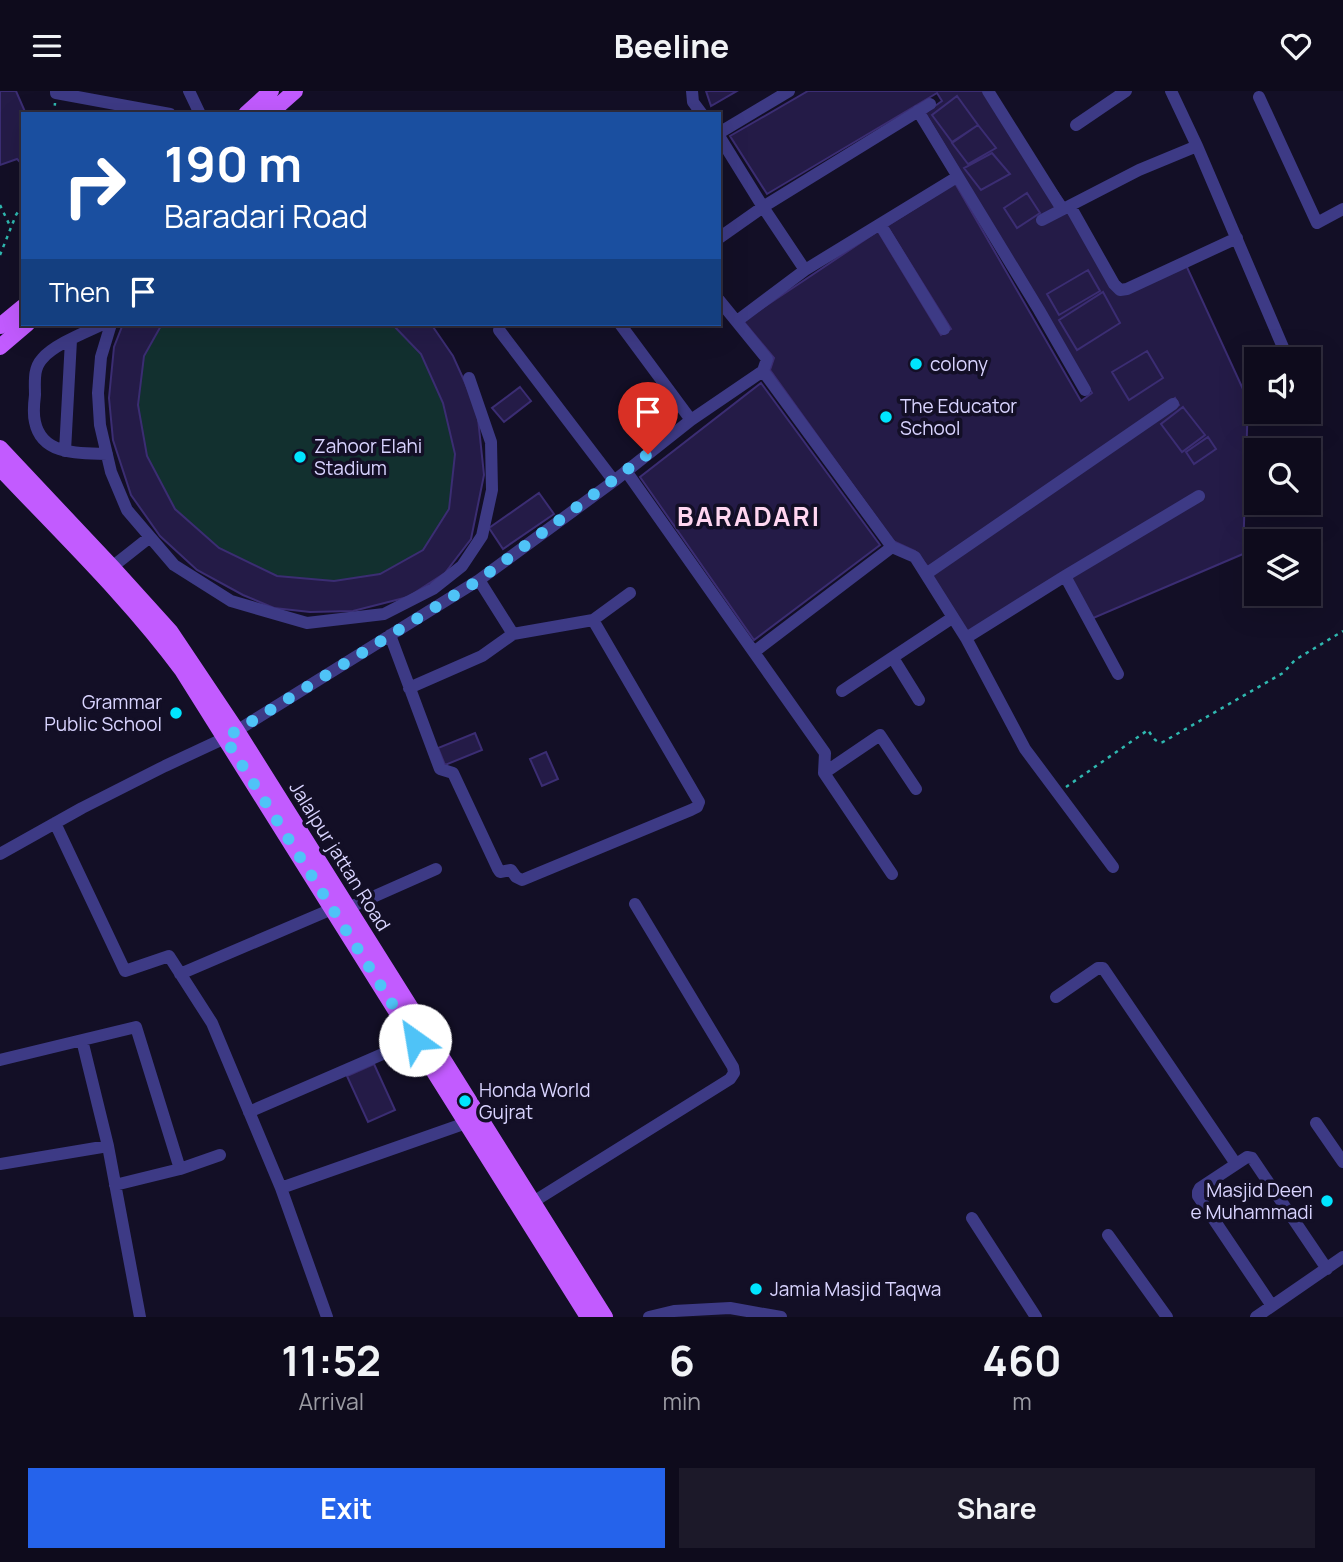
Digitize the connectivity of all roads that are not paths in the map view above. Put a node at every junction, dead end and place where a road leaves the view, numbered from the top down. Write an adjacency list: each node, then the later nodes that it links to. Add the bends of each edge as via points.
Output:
1 (189, 91): 14 (street)
2 (271, 91): 15 (main road)
3 (295, 91): 16 (main road)
4 (692, 91): 17 (street)
5 (789, 91): 19 (street)
6 (988, 91): 24 (street)
7 (1099, 91): 12 (street)
8 (1126, 91): 12 (street)
9 (1171, 91): 21 (street)
10 (56, 92): 13 (street)
11 (1259, 97): 25 (street, via 1318,223)
12 (1107, 104): 18 (street)
13 (160, 112)
14 (199, 112)
15 (248, 112)
16 (274, 112)
17 (700, 112)
18 (1076, 125)
19 (721, 133)
20 (721, 137): 23 (street)
21 (1197, 146): 24 (street); 29 (street)
22 (957, 177): 23 (street, via 924,108); 27 (street); 46 (street)
23 (763, 207): 28 (street); 30 (street)
24 (1066, 207): 26 (street); 29 (street, via 1120,290)
25 (1343, 209)
26 (1042, 220)
27 (880, 224): 30 (street); 39 (street)
28 (721, 236)
29 (1237, 238): 43 (street)
30 (805, 270): 33 (street)
31 (721, 302): 33 (street)
32 (21, 309): 34 (main road)
33 (737, 321): 44 (street, via 767,359)
34 (0, 326)
35 (25, 326): 42 (main road)
36 (99, 326): 41 (street)
37 (110, 326): 51 (street, via 101,357 98,393)
38 (621, 326): 48 (street)
39 (944, 328)
40 (499, 330): 54 (street)
41 (71, 339): 50 (street); 50 (street, via 47,353 35,375 34,421 45,441)
42 (0, 347)
43 (1284, 347)
44 (763, 371): 48 (street); 57 (street)
45 (469, 378): 56 (street, via 491,442 492,490 482,536 462,566 433,589 384,614 307,623 230,601 174,565)
46 (1085, 390)
47 (1173, 404): 59 (street)
48 (691, 420): 53 (street)
49 (0, 448): 58 (main road, Jalalpur jattan Road)
50 (65, 451): 51 (street)
51 (107, 454): 56 (street, via 127,510)
52 (0, 468): 74 (main road, Jalalpur jattan Road, via 160,640)
53 (626, 471): 54 (street); 68 (street)
54 (614, 481): 61 (street)
55 (1199, 496): 60 (street)
56 (149, 537): 58 (street)
57 (892, 547): 59 (street, via 915,557); 68 (street)
58 (112, 568): 74 (main road, Jalalpur jattan Road, via 170,631)
59 (926, 574): 63 (street)
60 (1065, 576): 67 (street); 70 (street)
61 (479, 580): 65 (street); 66 (street)
62 (630, 593): 64 (street)
63 (952, 618): 67 (street); 69 (street)
64 (593, 620): 65 (street); 71 (street, via 699,802 691,810 522,880 511,870 498,869 453,773 440,769)
65 (513, 634): 71 (street, via 482,656)
66 (390, 635): 71 (street); 74 (street)
67 (966, 638): 79 (street, via 1025,749)
68 (754, 652): 75 (street, via 825,753)
69 (893, 659): 72 (street); 73 (street)
70 (1118, 674)
71 (409, 688)
72 (842, 691)
73 (919, 700)
74 (231, 734): 77 (street); 83 (main road, Jalalpur jattan Road)
75 (824, 773): 76 (street, via 880,736); 81 (street)
76 (916, 789)
77 (55, 823): 78 (street); 84 (street, via 125,971 169,956)
78 (0, 854)
79 (1113, 867)
80 (436, 869): 83 (street)
81 (892, 874)
82 (635, 904): 101 (street, via 734,1073)
83 (340, 909): 84 (street); 85 (main road, Jalalpur jattan Road)
84 (180, 974): 90 (street, via 212,1023)
85 (383, 977): 88 (main road, Jalalpur jattan Road); 101 (main road, Jalalpur jattan Road)
86 (1056, 997): 97 (street, via 1103,968)
87 (82, 1040): 89 (street); 93 (street); 98 (street, via 136,1027)
88 (415, 1040): 90 (street); 91 (main road, Jalalpur jattan Road)
89 (0, 1060)
90 (249, 1112): 100 (street)
91 (466, 1123): 100 (street); 109 (main road, Jalalpur jattan Road)
92 (1316, 1123): 95 (street)
93 (108, 1146): 96 (street); 99 (street)
94 (220, 1155): 98 (street)
95 (1343, 1162)
96 (0, 1164)
97 (1236, 1164): 105 (street, via 1252,1158); 106 (street, via 1200,1188 1198,1196)
98 (180, 1169): 99 (street)
99 (115, 1185): 107 (street)
100 (281, 1188): 108 (street)
101 (533, 1202): 110 (main road, Jalalpur jattan Road)
102 (972, 1218): 113 (street)
103 (1108, 1235): 114 (street)
104 (1343, 1257): 105 (street)
105 (1327, 1269): 106 (street)
106 (1272, 1306): 115 (street)
107 (140, 1317)
108 (327, 1317)
109 (588, 1317)
110 (605, 1317)
111 (649, 1317): 112 (street, via 730,1308)
112 (781, 1317)
113 (1036, 1317)
114 (1167, 1317)
115 (1256, 1317)

